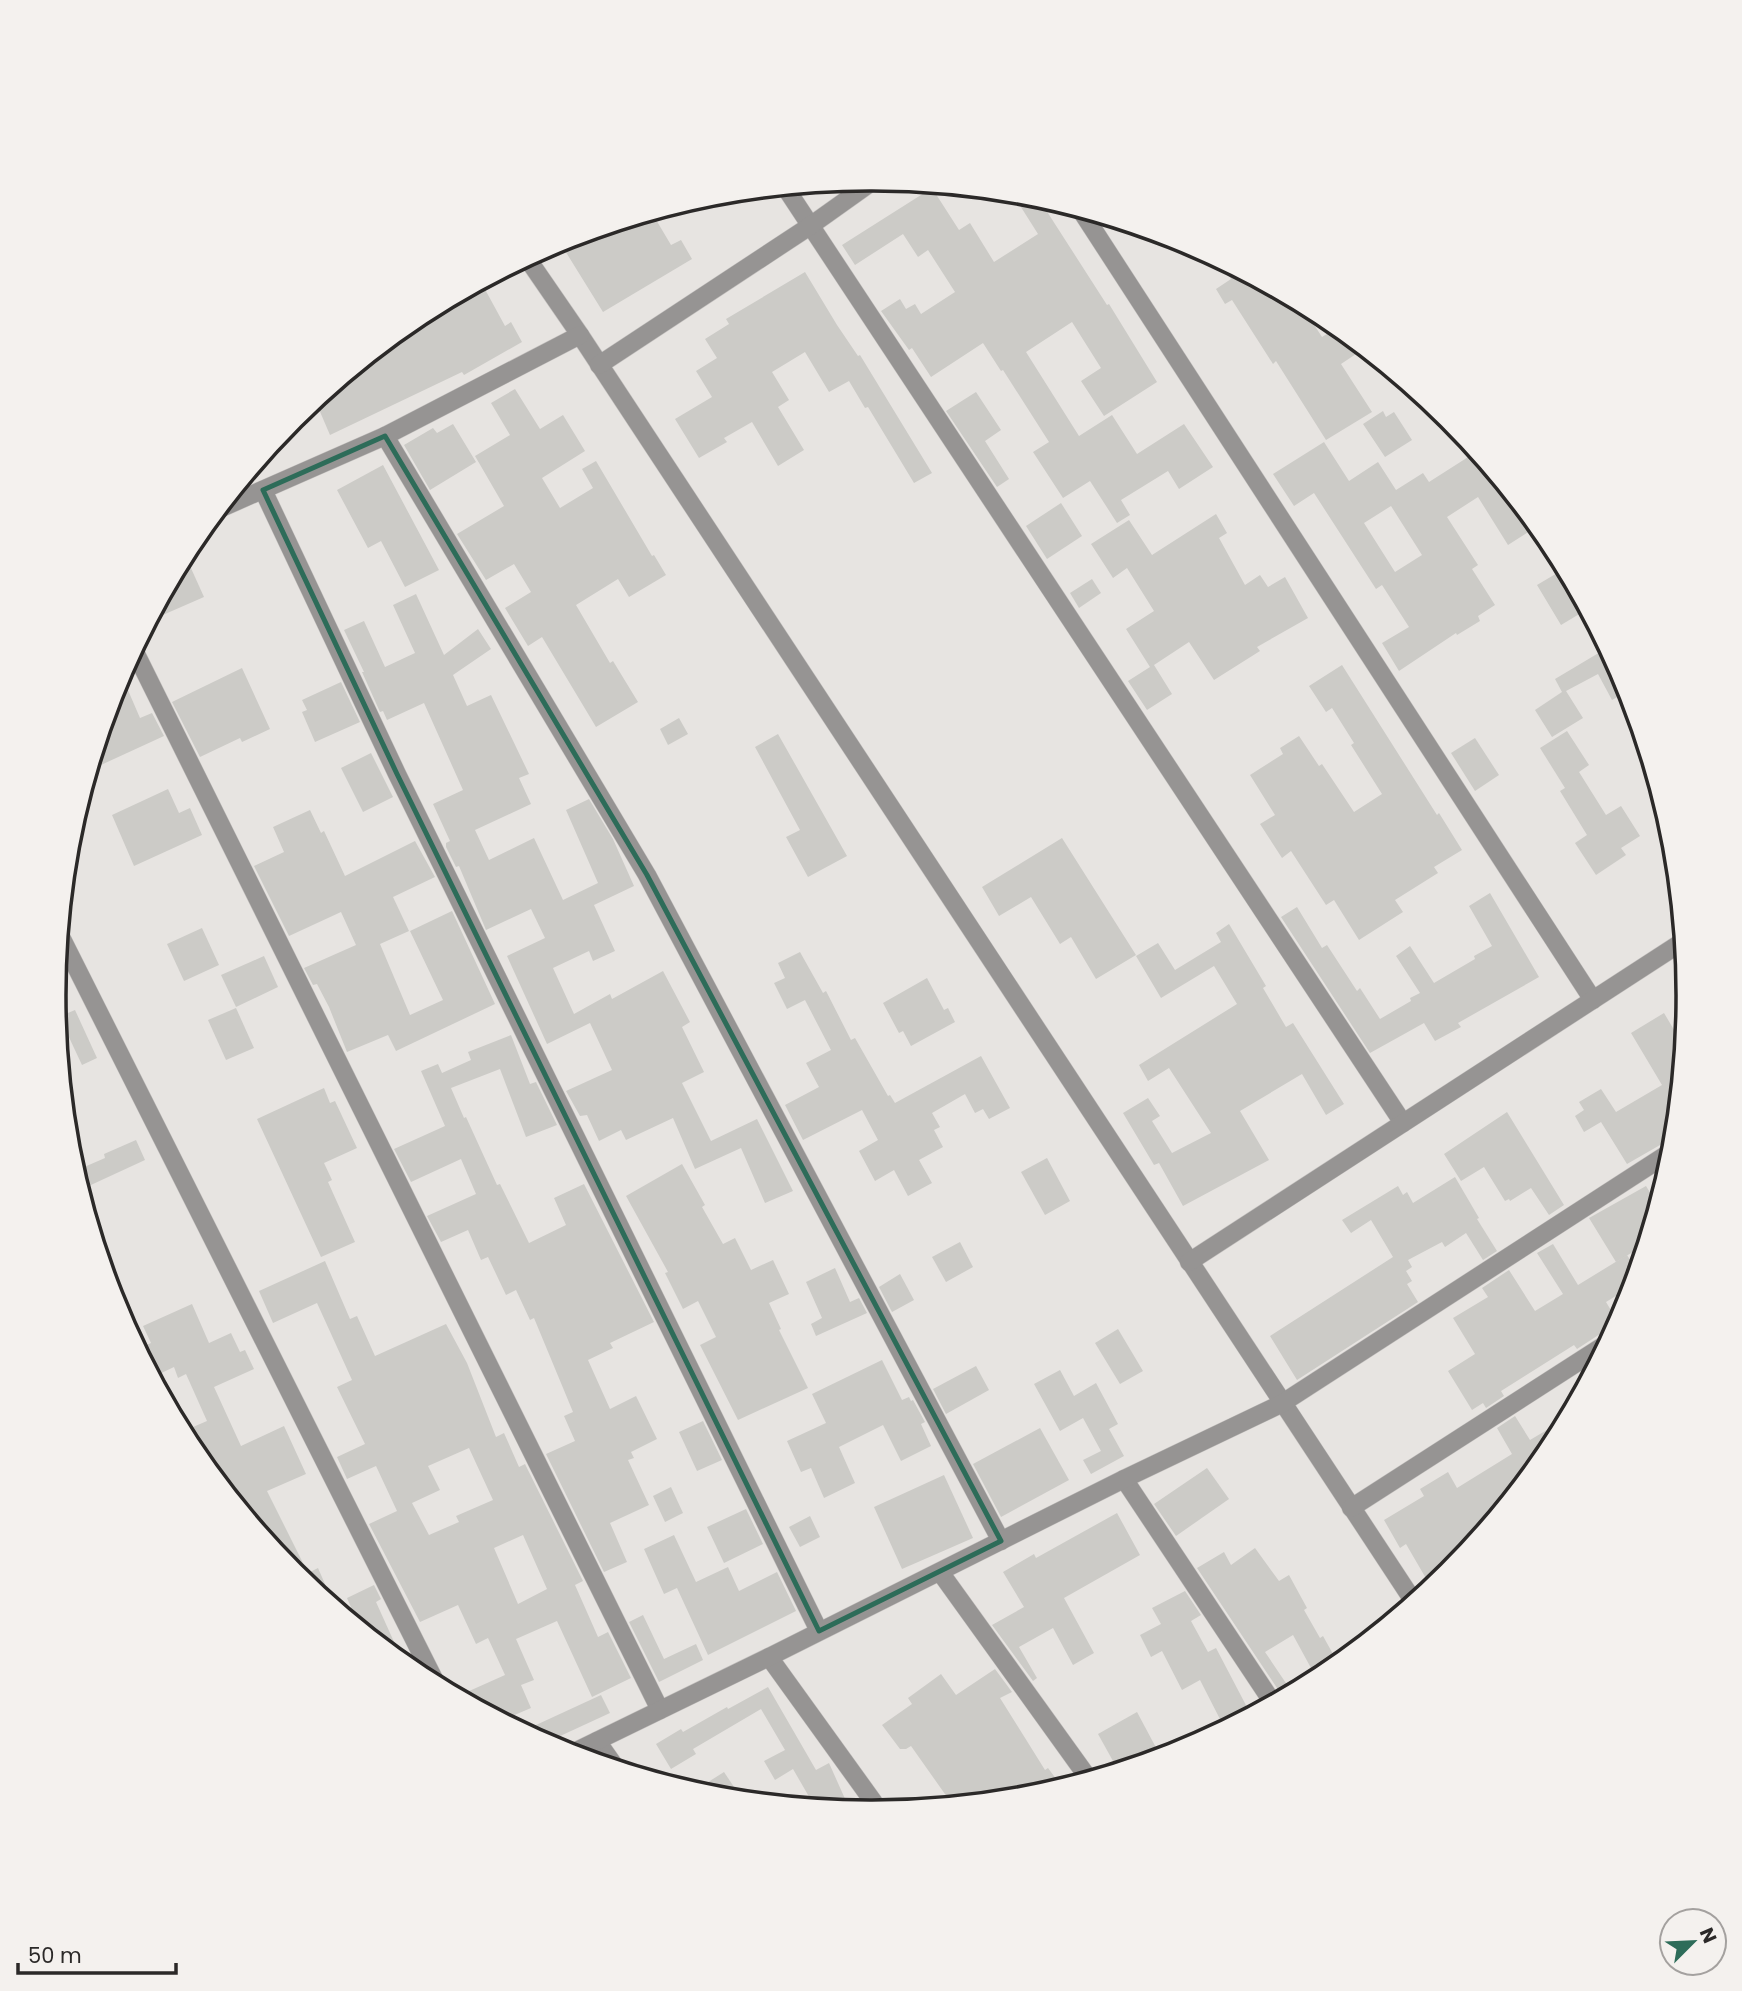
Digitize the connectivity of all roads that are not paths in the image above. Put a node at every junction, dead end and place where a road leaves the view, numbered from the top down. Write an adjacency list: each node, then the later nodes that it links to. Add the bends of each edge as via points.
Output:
1 (858, 191): 4 (street)
2 (791, 196): 4 (street)
3 (1088, 221): 14 (street)
4 (810, 226): 7 (street); 15 (street)
5 (532, 266): 6 (street)
6 (580, 335): 7 (street); 8 (street)
7 (599, 365): 17 (street)
8 (385, 436): 9 (street); 22 (street, via 647,875)
9 (263, 490): 10 (street); 25 (street, via 397,774)
10 (237, 501)
11 (140, 661): 29 (street)
12 (1674, 947): 14 (street)
13 (68, 950): 27 (street)
14 (1593, 1000): 15 (street)
15 (1403, 1124): 17 (street)
16 (1658, 1160): 19 (street)
17 (1189, 1262): 19 (street)
18 (1592, 1353): 21 (street)
19 (1281, 1404): 20 (street); 21 (street)
20 (1124, 1479): 22 (street); 28 (street)
21 (1351, 1508): 24 (street)
22 (1000, 1541): 23 (street)
23 (940, 1572): 25 (street); 33 (street)
24 (1408, 1594)
25 (819, 1631): 26 (street)
26 (769, 1657): 29 (street); 34 (street)
27 (428, 1666)
28 (1268, 1695)
29 (660, 1710): 30 (street)
30 (597, 1741): 31 (street); 32 (street)
31 (585, 1747)
32 (607, 1755)
33 (1083, 1772)
34 (872, 1800)

